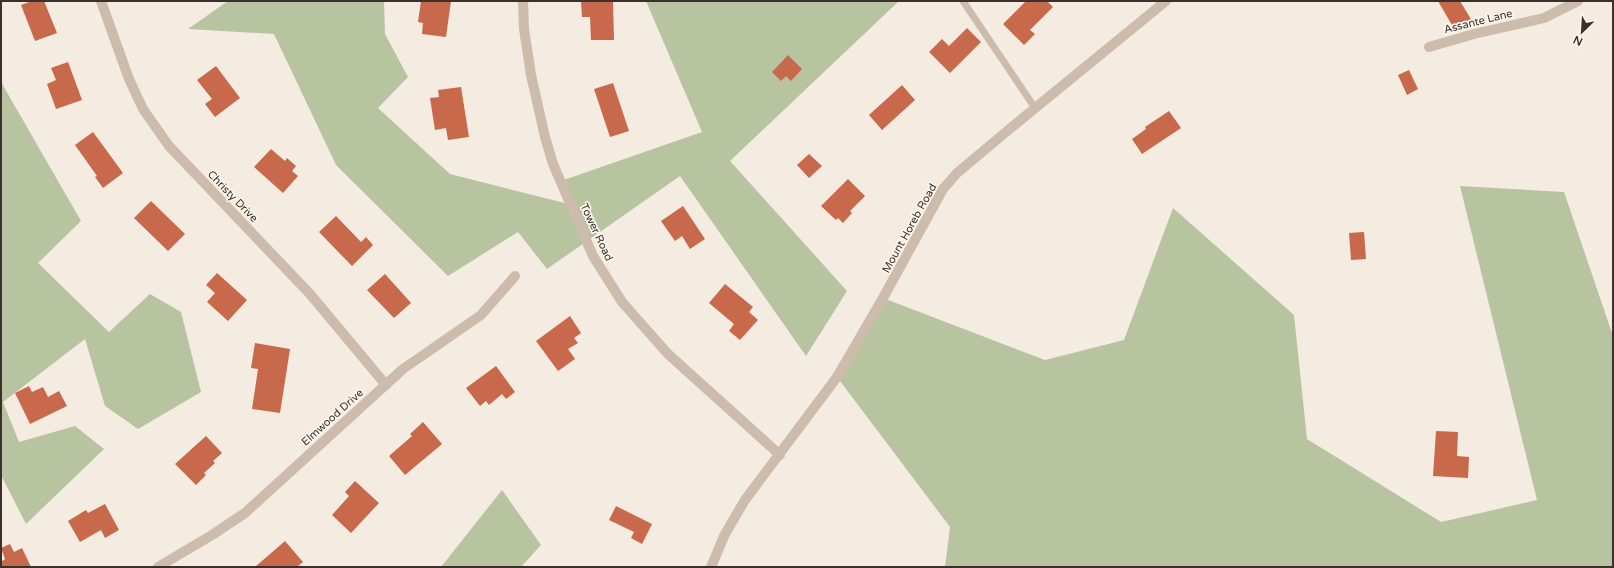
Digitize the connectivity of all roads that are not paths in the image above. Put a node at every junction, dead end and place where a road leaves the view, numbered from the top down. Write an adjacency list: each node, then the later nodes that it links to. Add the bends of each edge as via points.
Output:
1 (101, 1): 9 (street, Christy Drive, via 140,103 169,146 310,294)
2 (523, 1): 10 (street, Tower Road, via 524,29 531,74 545,137 553,164 593,256 622,302 668,354)
3 (963, 1): 7 (lane)
4 (1166, 1): 7 (street, Mount Horeb Road)
5 (1578, 1): 6 (street, Assante Lane, via 1544,18)
6 (1429, 47)
7 (1035, 108): 10 (street, Mount Horeb Road, via 957,173 943,189 837,377)
8 (515, 276): 9 (street, Elmwood Drive, via 481,315 403,369)
9 (386, 385): 11 (street, Elmwood Drive, via 245,513)
10 (780, 455): 12 (street, Mount Horeb Road, via 746,500 725,534)
11 (158, 567)
12 (710, 567)

